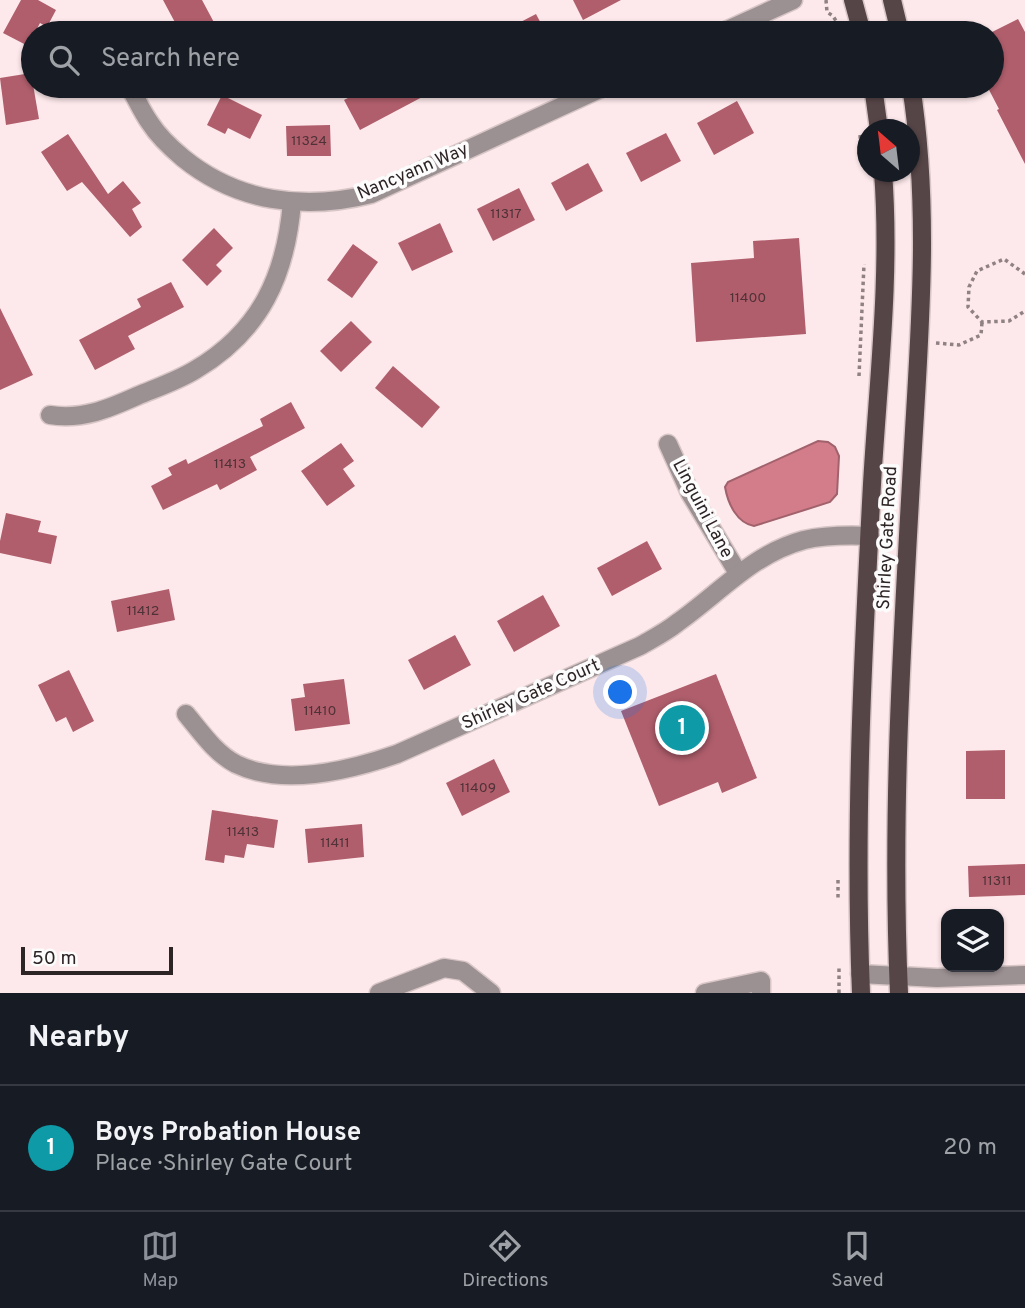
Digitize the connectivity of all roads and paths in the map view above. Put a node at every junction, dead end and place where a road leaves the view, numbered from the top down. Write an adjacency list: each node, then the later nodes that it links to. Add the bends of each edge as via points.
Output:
1 (793, 0): 5 (street)
2 (826, 0): 6 (path, via 827,12)
3 (853, 0): 7 (main road)
4 (892, 0): 8 (main road)
5 (747, 21)
6 (836, 21)
7 (859, 21)
8 (898, 21)
9 (136, 98): 15 (street, Nancyann Way, via 157,133 192,165 233,188)
10 (580, 98): 15 (street, Nancyann Way, via 371,194 332,202)
11 (875, 98): 13 (main road)
12 (913, 98): 27 (main road, Shirley Gate Road, via 923,238 897,805)
13 (878, 119)
14 (883, 182): 22 (main road, Shirley Gate Road, via 884,292)
15 (292, 202): 20 (street, via 279,273 247,327 221,352 174,381 96,414)
16 (1025, 274): 18 (path, via 1004,259 976,271 968,307)
17 (1025, 311): 18 (path, via 1009,321)
18 (982, 321): 19 (path, via 981,335 959,345)
19 (934, 342)
20 (50, 415)
21 (668, 444): 23 (street, Linguini Lane, via 690,493)
22 (870, 536): 23 (street, Shirley Gate Court, via 803,541 762,557); 25 (main road, Shirley Gate Road, via 859,804)
23 (738, 573): 24 (street, Shirley Gate Court, via 678,623 640,646 359,767 298,774 250,769 219,752)
24 (186, 714)
25 (860, 974): 27 (street); 32 (main road, Shirley Gate Road)
26 (1025, 975): 27 (street)
27 (898, 985)
28 (379, 993): 29 (street, via 444,968 463,971)
29 (491, 993)
30 (705, 993): 31 (street, via 761,981)
31 (761, 993)
32 (860, 993)

